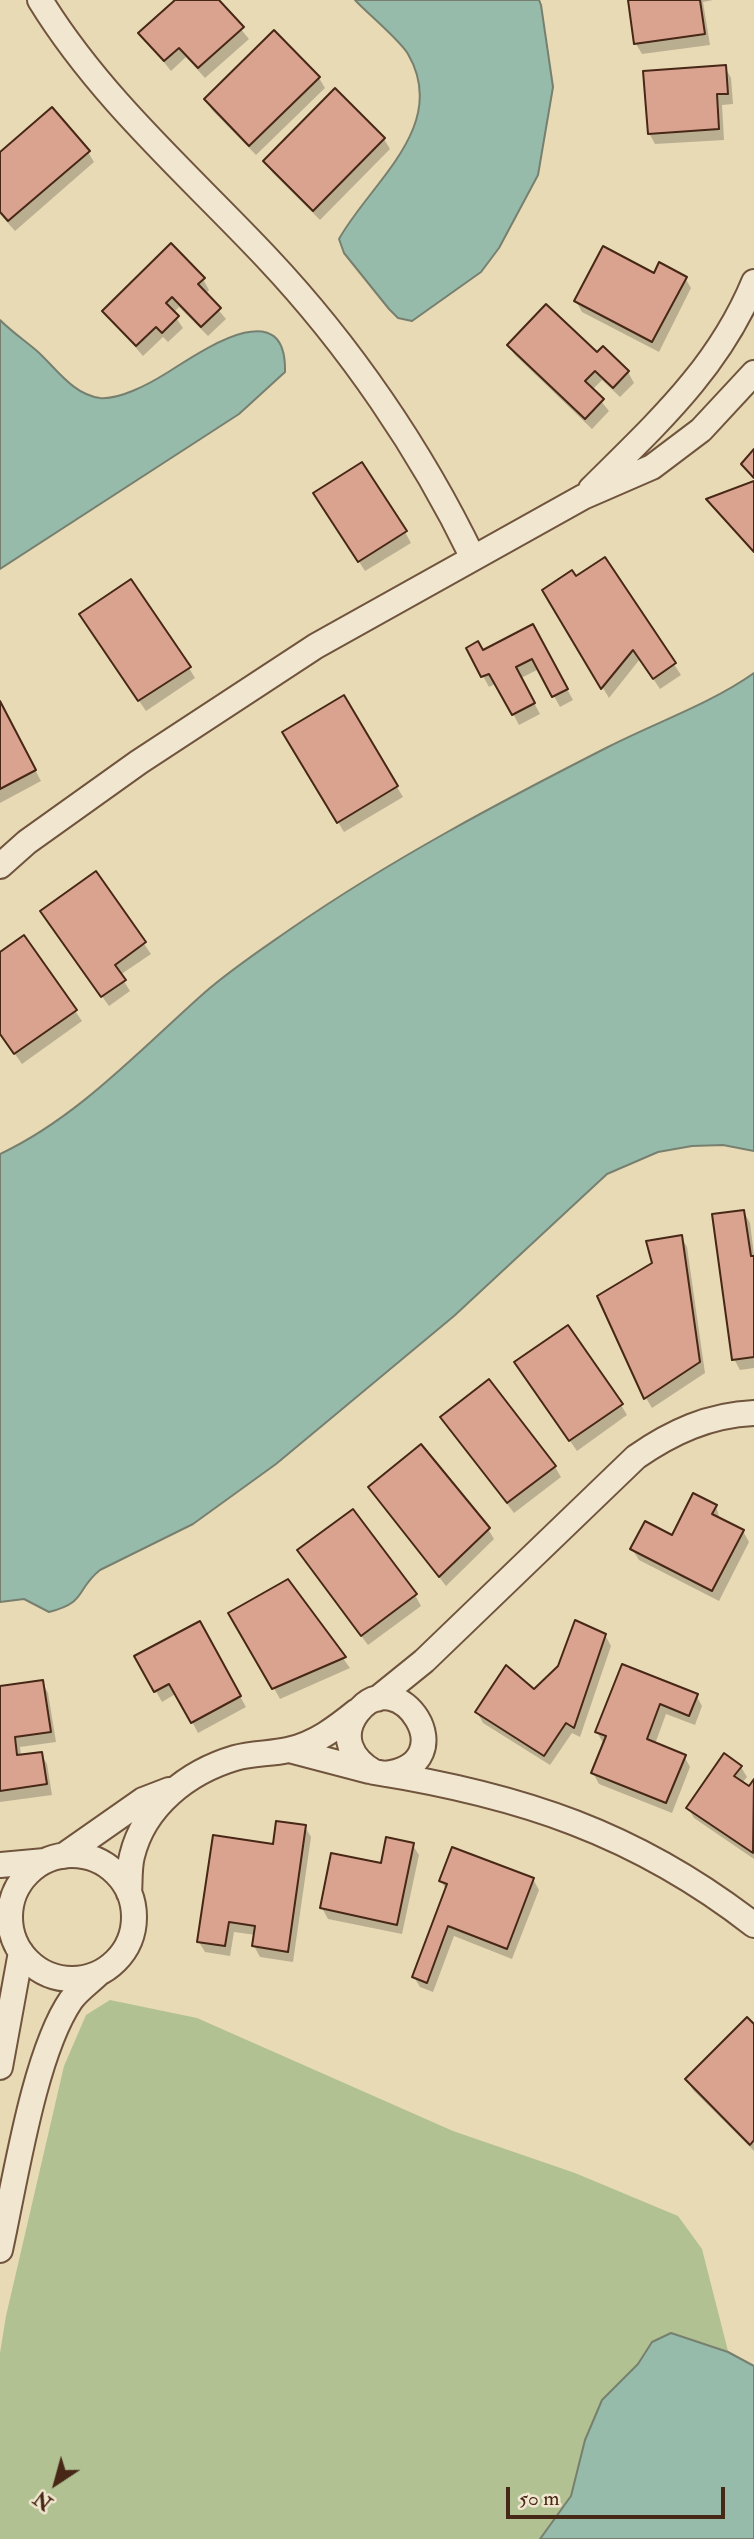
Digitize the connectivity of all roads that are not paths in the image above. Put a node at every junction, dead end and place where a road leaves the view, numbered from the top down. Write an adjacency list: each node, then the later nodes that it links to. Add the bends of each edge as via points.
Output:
1 (40, 0): 6 (street, via 119,104 314,312 433,481)
2 (754, 282): 3 (street)
3 (749, 313): 5 (street, via 670,411)
4 (754, 373): 5 (street, via 701,430 652,467)
5 (583, 497): 6 (street)
6 (473, 558): 7 (street, via 316,646)
7 (27, 842): 8 (street); 9 (street)
8 (0, 850)
9 (0, 866)
10 (754, 1413): 11 (street, via 699,1422 664,1437 636,1457)
11 (424, 1661): 12 (street); 13 (street, via 414,1700)
12 (369, 1704): 13 (street, via 398,1700); 14 (street, via 336,1729); 15 (street, via 353,1719 349,1744 362,1765)
13 (418, 1717): 15 (street, via 423,1746 417,1757 409,1767); 16 (street, via 433,1753)
14 (288, 1750): 15 (street); 17 (street, via 237,1757 195,1773)
15 (379, 1773): 16 (street)
16 (456, 1785): 21 (street, via 550,1812 612,1836 677,1871)
17 (176, 1788): 18 (street, via 143,1800); 20 (street, via 142,1829 131,1857)
18 (54, 1858): 19 (street); 20 (street, via 83,1856 102,1863); 22 (street, via 30,1871 18,1886 11,1904)
19 (0, 1865)
20 (130, 1893): 23 (street, via 134,1912 130,1939 114,1963)
21 (754, 1924)
22 (12, 1939): 23 (street, via 32,1965 64,1979); 24 (street)
23 (99, 1973): 25 (street, via 72,1998 59,2023 39,2080)
24 (0, 2067)
25 (0, 2250)

